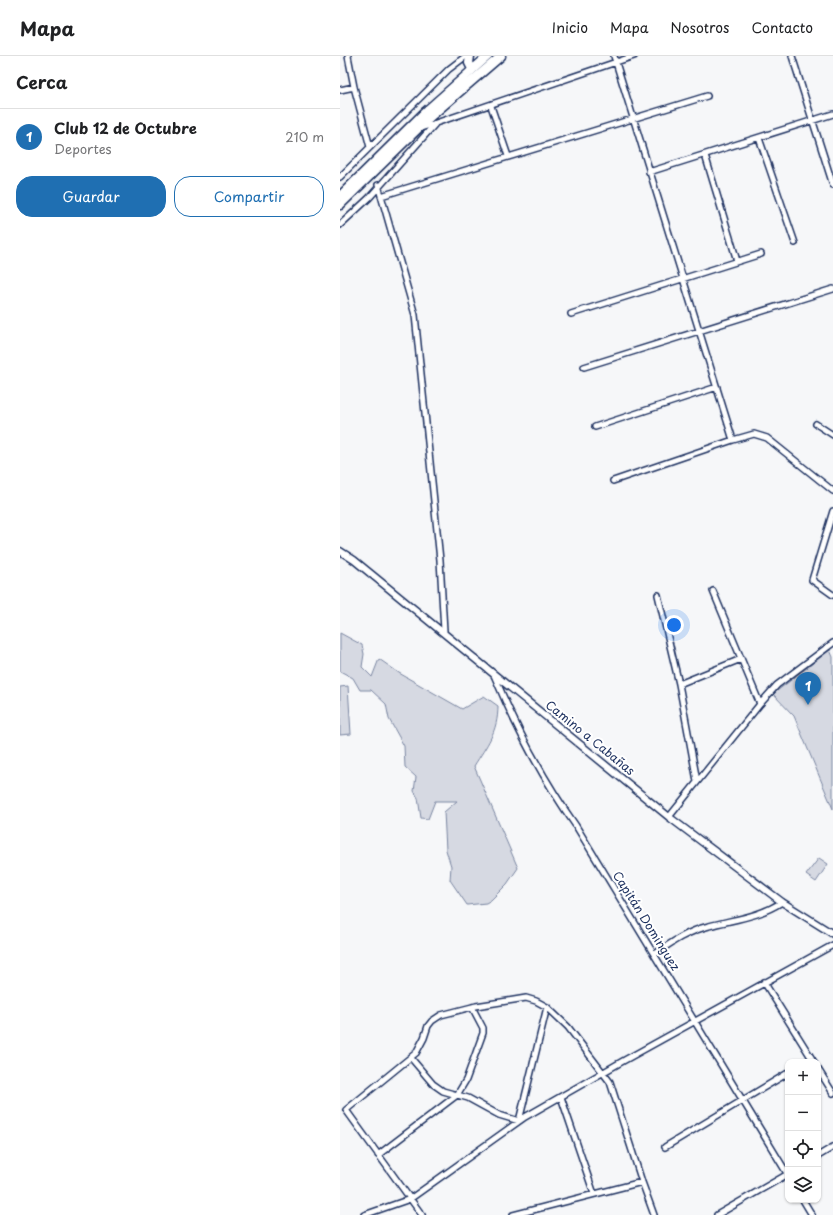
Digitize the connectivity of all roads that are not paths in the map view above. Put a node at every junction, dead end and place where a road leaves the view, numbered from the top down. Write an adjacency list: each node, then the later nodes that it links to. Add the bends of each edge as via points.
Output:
1 (348, 56): 11 (street)
2 (466, 56): 21 (street, via 449,69)
3 (470, 56): 10 (highway, via 469,63)
4 (488, 56): 10 (highway)
5 (501, 56): 19 (highway)
6 (614, 56): 9 (street)
7 (634, 56): 9 (street)
8 (792, 56): 17 (street)
9 (616, 62): 14 (street); 16 (street)
10 (472, 69): 28 (highway, via 426,110)
11 (354, 87): 12 (street); 21 (street)
12 (340, 90)
13 (707, 96): 16 (street)
14 (491, 106): 18 (street); 23 (street)
15 (833, 114): 17 (street)
16 (632, 118): 23 (street); 24 (street)
17 (812, 121): 20 (street); 26 (street)
18 (436, 123): 19 (street); 27 (street)
19 (418, 129): 30 (highway)
20 (759, 138): 22 (street); 32 (street)
21 (370, 147): 25 (street)
22 (705, 155): 24 (street); 34 (street)
23 (508, 156): 29 (street)
24 (649, 172): 35 (street)
25 (340, 177)
26 (833, 185)
27 (378, 186): 29 (street); 31 (street)
28 (340, 196)
29 (381, 196): 52 (street, via 415,315 440,560)
30 (340, 205)
31 (340, 225)
32 (795, 243)
33 (761, 254): 34 (street)
34 (737, 261): 35 (street)
35 (683, 278): 37 (street); 38 (street)
36 (833, 288): 38 (street)
37 (571, 314)
38 (699, 330): 39 (street); 40 (street)
39 (584, 367)
40 (717, 387): 42 (street); 44 (street)
41 (816, 424): 43 (street)
42 (595, 427)
43 (833, 435)
44 (733, 440): 45 (street); 46 (street, via 754,434 767,438)
45 (613, 481)
46 (833, 491)
47 (833, 511): 51 (street, via 812,580)
48 (340, 551): 52 (street, Camino a Cabañas)
49 (712, 591): 54 (street)
50 (658, 595): 56 (street)
51 (833, 595)
52 (444, 632): 55 (street, Camino a Cabañas)
53 (833, 643): 57 (street, via 777,686)
54 (741, 659): 56 (street); 57 (street)
55 (494, 675): 59 (street, Camino a Cabañas); 63 (street, Capitán Dominguez, via 530,751 555,796)
56 (679, 684): 58 (street)
57 (760, 704): 58 (street)
58 (697, 781): 59 (street)
59 (669, 817): 60 (street, Camino a Cabañas)
60 (782, 902): 61 (street, Camino a Cabañas); 63 (street, via 764,913 708,926 681,936)
61 (833, 934)
62 (833, 945): 64 (street)
63 (655, 954): 67 (street, Capitán Dominguez)
64 (764, 982): 67 (street); 69 (street)
65 (472, 1007): 66 (street, via 526,998); 68 (street, via 432,1020 419,1048); 74 (street, via 483,1033 466,1080)
66 (547, 1007): 70 (street, via 568,1027); 77 (street)
67 (696, 1020): 70 (street); 76 (street, Capitán Dominguez)
68 (411, 1058): 74 (street, via 433,1084 443,1091); 81 (street, via 346,1110)
69 (812, 1059)
70 (604, 1072): 75 (street); 84 (street, via 610,1082)
71 (821, 1074): 73 (street)
72 (785, 1075): 76 (street)
73 (833, 1093)
74 (457, 1095): 77 (street, via 468,1098 499,1115); 81 (street)
75 (561, 1097): 77 (street); 85 (street)
76 (744, 1100): 78 (street); 82 (street, Capitán Dominguez)
77 (519, 1121): 86 (street)
78 (665, 1147)
79 (833, 1147): 80 (street)
80 (821, 1154)
81 (378, 1155): 86 (street)
82 (785, 1169)
83 (785, 1176): 92 (street)
84 (642, 1182): 85 (street); 91 (street)
85 (594, 1194): 90 (street)
86 (410, 1199): 88 (street); 89 (street)
87 (805, 1203): 93 (street)
88 (364, 1215)
89 (422, 1215)
90 (514, 1215)
91 (654, 1215)
92 (718, 1215)
93 (812, 1215)

